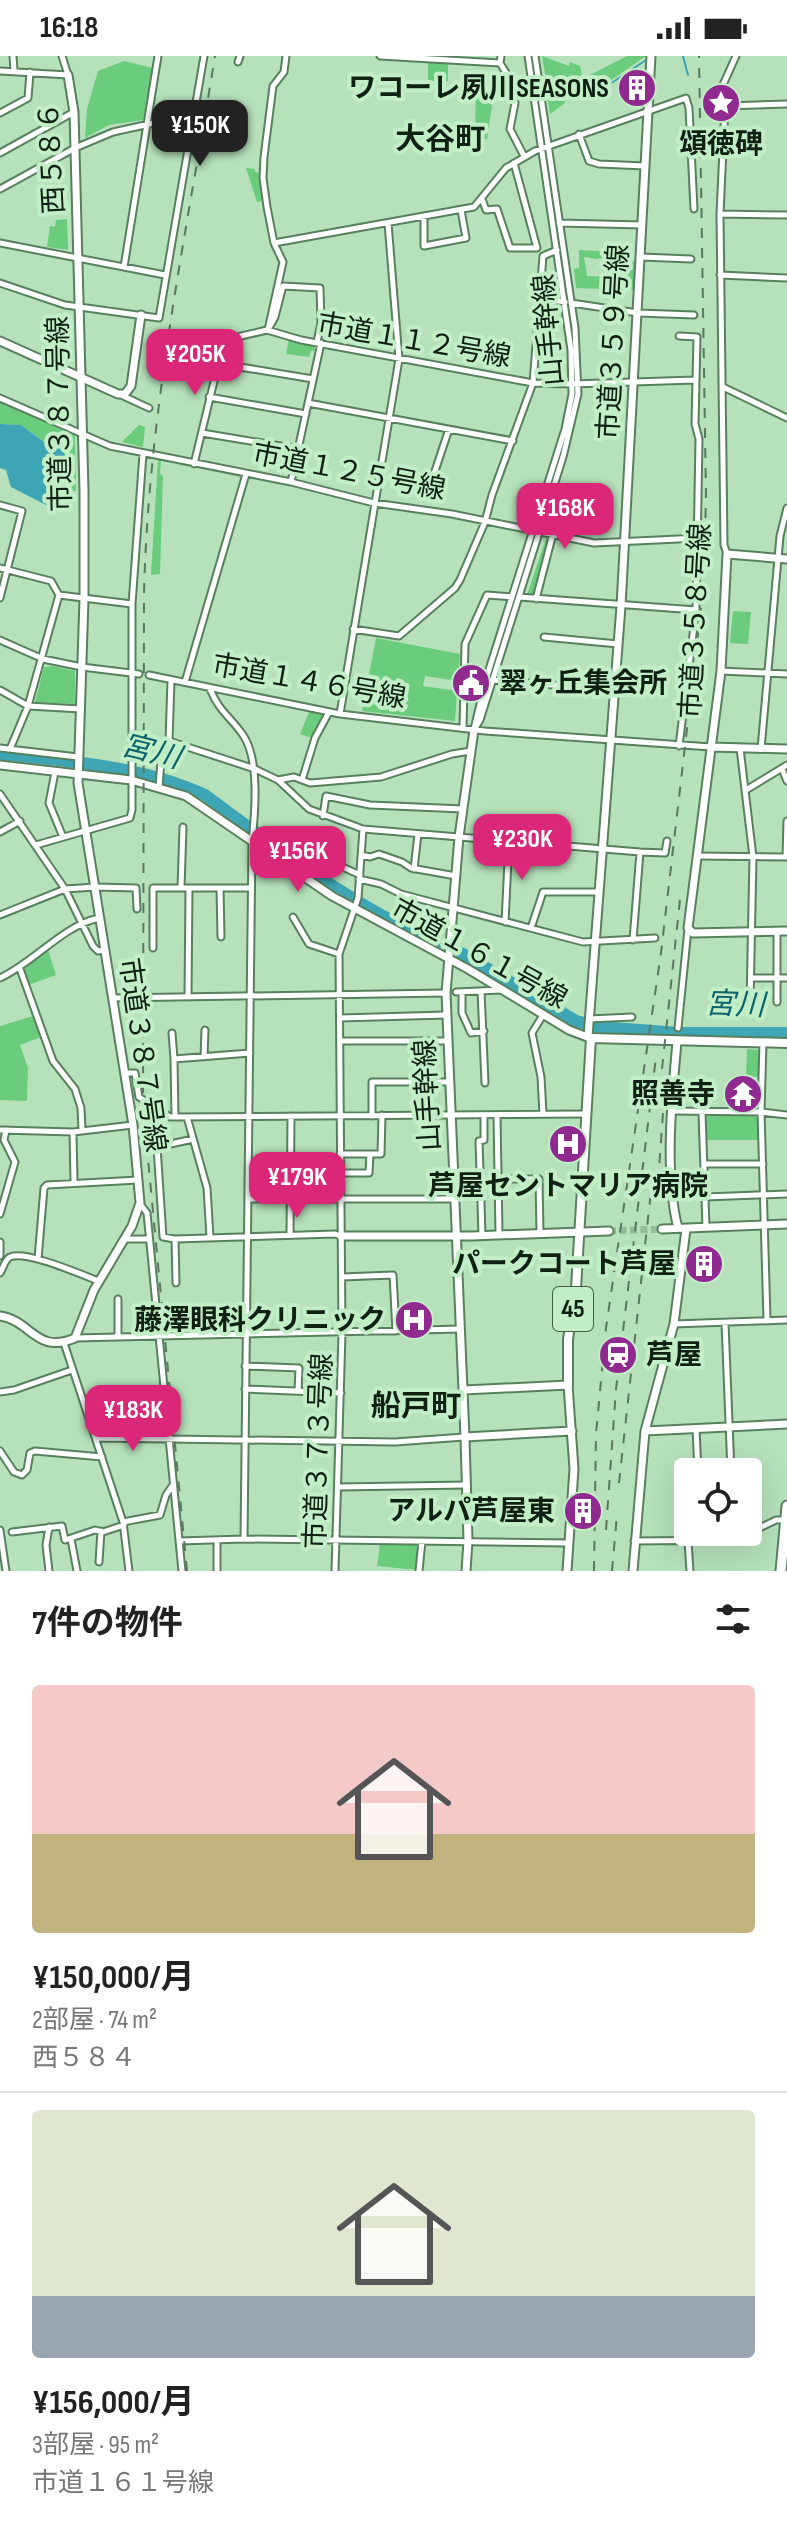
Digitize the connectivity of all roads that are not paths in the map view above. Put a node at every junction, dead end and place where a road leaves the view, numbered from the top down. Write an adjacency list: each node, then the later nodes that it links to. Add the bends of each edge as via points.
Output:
1 (13, 56): 13 (street)
2 (62, 56): 16 (street, 西５８６)
3 (158, 56): 23 (street)
4 (204, 56): 22 (street)
5 (286, 56): 43 (street, via 284,72 273,86 264,157)
6 (380, 56): 11 (street)
7 (528, 56): 27 (street, 山手幹線)
8 (535, 56): 25 (street, 山手幹線)
9 (652, 56): 19 (street, 市道３５９号線)
10 (736, 56): 18 (street, 市道３５８号線, via 722,87)
11 (478, 59): 12 (street)
12 (501, 60): 29 (street, via 513,84 510,129)
13 (14, 70): 14 (street); 15 (street)
14 (0, 71)
15 (30, 72): 16 (street); 21 (street, via 28,98)
16 (68, 75): 20 (street, 西５８６)
17 (787, 104): 18 (street)
18 (725, 106): 36 (street, 市道３５８号線)
19 (649, 110): 24 (street); 31 (street, 市道３５９号線); 34 (street, via 686,98)
20 (74, 112): 26 (street, 西５８６); 28 (street)
21 (0, 113)
22 (195, 114): 23 (street); 49 (street)
23 (146, 125): 26 (street); 48 (street)
24 (579, 134): 25 (street); 31 (street, via 589,161)
25 (548, 145): 27 (street); 40 (street, 山手幹線)
26 (75, 148): 32 (street); 46 (street, 西５８６)
27 (540, 148): 29 (street); 44 (street, 山手幹線)
28 (0, 153)
29 (524, 156): 30 (street)
30 (514, 163): 33 (street); 33 (street, via 537,248 510,248 497,209 486,210)
31 (646, 166): 41 (street, 市道３５９号線)
32 (0, 189)
33 (482, 198): 35 (street)
34 (694, 209)
35 (461, 210): 38 (street); 38 (street, via 466,238 424,246)
36 (720, 214): 37 (street); 50 (street, 市道３５８号線)
37 (787, 215)
38 (424, 216): 39 (street)
39 (388, 223): 43 (street); 63 (street)
40 (559, 223): 41 (street); 54 (street, 山手幹線)
41 (643, 225): 45 (street, 市道３５９号線)
42 (0, 243): 46 (street)
43 (274, 243): 59 (street, via 283,262)
44 (557, 250): 53 (street, via 543,256); 54 (street, 山手幹線)
45 (641, 257): 47 (street); 56 (street, 市道３５９号線)
46 (79, 259): 48 (street); 55 (street, 市道３８７号線)
47 (691, 259)
48 (124, 267): 49 (street)
49 (165, 275): 57 (street, via 159,318)
50 (720, 275): 51 (street); 71 (street, 市道３５８号線)
51 (787, 278)
52 (0, 283): 55 (street)
53 (540, 298): 54 (street); 69 (street)
54 (568, 302): 56 (street); 70 (street, 山手幹線, via 577,352)
55 (80, 307): 57 (street); 65 (street, 市道３８７号線)
56 (638, 313): 58 (street); 67 (street, 市道３５９号線)
57 (141, 315): 72 (street, via 131,386)
58 (694, 315)
59 (267, 330): 62 (street, 市道１１２号線); 62 (street, via 283,286 320,288); 64 (street, 市道１１２号線, via 224,340)
60 (679, 336): 68 (street, via 697,337)
61 (0, 341): 65 (street)
62 (319, 343): 63 (street, 市道１１２号線); 66 (street)
63 (399, 359): 69 (street, 市道１１２号線); 79 (street)
64 (215, 375): 66 (street, via 234,366); 73 (street)
65 (83, 378): 72 (street); 82 (street, 市道３８７号線)
66 (313, 379): 75 (street)
67 (634, 380): 68 (street, 市道１１２号線); 70 (street, 市道１１２号線); 98 (street, 市道３５９号線)
68 (695, 380): 97 (street)
69 (533, 383): 70 (street, 市道１１２号線); 83 (street)
70 (575, 384): 95 (street, 山手幹線, via 569,437)
71 (723, 387): 78 (street); 99 (street, 市道３５８号線)
72 (118, 394): 76 (street)
73 (209, 397): 77 (street); 81 (street)
74 (0, 398): 82 (street, 市道１２５号線)
75 (308, 403): 77 (street); 79 (street)
76 (149, 408)
77 (306, 414): 84 (street)
78 (787, 418)
79 (390, 419): 80 (street); 91 (street)
80 (449, 429): 83 (street); 88 (street)
81 (202, 433): 84 (street); 86 (street)
82 (83, 434): 85 (street, 市道１２５号線); 105 (street, 市道３８７号線)
83 (513, 441): 94 (street)
84 (298, 449): 89 (street)
85 (143, 454): 86 (street, 市道１２５号線); 107 (street)
86 (194, 464): 87 (street, 市道１２５号線)
87 (246, 474): 89 (street, 市道１２５号線); 124 (street)
88 (432, 480)
89 (291, 482): 91 (street, 市道１２５号線)
90 (563, 495): 96 (street)
91 (374, 503): 94 (street, 市道１２５号線); 110 (street)
92 (0, 505): 101 (street, via 22,511)
93 (787, 508): 100 (street)
94 (485, 522): 95 (street, 市道１２５号線); 110 (street, via 455,588 399,636)
95 (537, 531): 96 (street, 市道１２５号線); 103 (street, 山手幹線)
96 (554, 534): 98 (street, 市道１２５号線, via 594,543); 106 (street)
97 (699, 538): 98 (street, 市道１２５号線); 109 (street)
98 (624, 542): 108 (street, 市道３５９号線)
99 (727, 554): 100 (street); 116 (street, 市道３５８号線)
100 (782, 559): 117 (street)
101 (3, 568): 102 (street, via 51,581); 104 (street)
102 (59, 595): 105 (street); 114 (street)
103 (516, 597): 106 (street); 123 (street, 山手幹線); 132 (street, via 487,595 465,644); 133 (street, 山手幹線)
104 (0, 598)
105 (84, 599): 107 (street); 115 (street, 市道３８７号線)
106 (536, 599): 108 (street)
107 (132, 604): 118 (street)
108 (621, 606): 109 (street); 113 (street, 市道３５９号線)
109 (696, 610): 136 (street)
110 (353, 629): 131 (street)
111 (544, 637): 113 (street)
112 (0, 640): 114 (street)
113 (618, 644): 127 (street, 市道３５９号線)
114 (43, 659): 115 (street); 128 (street)
115 (82, 667): 118 (street); 129 (street, 市道３８７号線)
116 (721, 671): 117 (street); 137 (street, 市道３５８号線)
117 (769, 672): 120 (street); 141 (street)
118 (132, 673): 119 (street); 150 (street)
119 (139, 674)
120 (787, 674)
121 (149, 675): 122 (street, 市道１４６号線)
122 (171, 680): 124 (street, 市道１４６号線); 134 (street)
123 (492, 680): 127 (street); 133 (street, 山手幹線)
124 (185, 682): 125 (street, 市道１４６号線)
125 (210, 689): 130 (street, 市道１４６号線); 147 (street, via 218,708 245,737)
126 (0, 690): 128 (street)
127 (613, 690): 135 (street, 市道３５９号線)
128 (28, 706): 129 (street); 140 (street)
129 (82, 709): 144 (street, 市道３８７号線)
130 (329, 712): 131 (street, 市道１４６号線); 152 (street)
131 (340, 714): 132 (street, 市道１４６号線)
132 (463, 727): 133 (street, 市道１４６号線)
133 (474, 730): 135 (street); 143 (street, 山手幹線)
134 (169, 741): 147 (street); 154 (street, via 162,747)
135 (610, 741): 136 (street); 173 (street, 市道３５９号線)
136 (679, 746): 137 (street)
137 (711, 747): 139 (street); 176 (street, 市道３５８号線)
138 (0, 748): 140 (street)
139 (740, 748): 141 (street); 155 (street)
140 (10, 749): 144 (street)
141 (761, 749): 142 (street)
142 (787, 749)
143 (471, 751): 152 (street, via 381,777); 157 (street, 山手幹線)
144 (79, 760): 149 (street, 市道３８７号線)
145 (0, 765): 148 (street, 市道１６１号線)
146 (784, 767): 153 (street); 155 (street)
147 (255, 769): 151 (street); 168 (street)
148 (55, 772): 149 (street, 市道１６１号線); 166 (street, via 49,803)
149 (78, 774): 150 (street, 市道１６１号線); 163 (street, 市道３８７号線)
150 (131, 774): 154 (street, 市道１６１号線); 163 (street, via 130,818)
151 (278, 780): 152 (street); 158 (street)
152 (302, 780)
153 (787, 781)
154 (159, 784): 168 (street, 市道１６１号線)
155 (746, 790): 177 (street)
156 (0, 794): 159 (street)
157 (463, 809): 158 (street, via 370,805 326,796); 167 (street, 山手幹線)
158 (323, 816): 162 (street)
159 (20, 821): 164 (street); 171 (street)
160 (787, 821): 178 (street)
161 (183, 827): 183 (street)
162 (363, 829): 165 (street); 175 (street, 市道３７３号線)
163 (86, 831): 166 (street); 182 (street, 市道３８７号線)
164 (0, 832)
165 (418, 834): 167 (street); 179 (street)
166 (63, 837): 171 (street)
167 (459, 837): 169 (street); 180 (street, 山手幹線)
168 (252, 839): 186 (street); 189 (street, 市道１６１号線, via 299,876)
169 (509, 841): 173 (street); 196 (street)
170 (667, 841): 174 (street, via 665,853)
171 (36, 845): 187 (street)
172 (303, 849): 181 (street)
173 (602, 850): 174 (street); 188 (street, 市道３５９号線)
174 (640, 852): 204 (street)
175 (361, 855): 179 (street, via 379,854); 181 (street, 市道３７３号線)
176 (696, 856): 177 (street); 198 (street, 市道３５８号線)
177 (753, 857): 178 (street); 201 (street)
178 (786, 857)
179 (414, 869): 180 (street)
180 (456, 876): 190 (street, 山手幹線)
181 (359, 877): 189 (street, 市道３７３号線); 190 (street)
182 (95, 887): 187 (street); 191 (street, via 136,888); 194 (street, 市道３８７号線)
183 (181, 888): 184 (street); 206 (street, via 153,888)
184 (190, 888): 185 (street); 220 (street)
185 (220, 888): 186 (street); 202 (street)
186 (251, 888): 219 (street)
187 (65, 889): 192 (street); 195 (street)
188 (599, 892): 197 (street, via 543,892); 205 (street, 市道３５９号線)
189 (356, 904): 208 (street, 市道３７３号線); 209 (street, 市道１６１号線)
190 (453, 907): 196 (street); 209 (street, 山手幹線)
191 (137, 909)
192 (0, 915)
193 (293, 917): 208 (street, via 309,944)
194 (99, 918): 195 (street); 207 (street, 市道３８７号線)
195 (82, 922): 207 (street, via 93,946); 210 (street)
196 (505, 922): 197 (street)
197 (531, 928): 205 (street)
198 (688, 928): 201 (street, via 693,933); 228 (street, 市道３５８号線)
199 (777, 931): 200 (street); 201 (street); 213 (street)
200 (787, 931)
201 (751, 932): 212 (street)
202 (221, 937)
203 (655, 938): 204 (street)
204 (633, 940): 205 (street)
205 (595, 943): 229 (street, 市道３５９号線)
206 (153, 948)
207 (105, 950): 221 (street, 市道３８７号線)
208 (339, 954): 218 (street, 市道３７３号線)
209 (448, 956): 215 (street, 市道１６１号線); 217 (street, 山手幹線)
210 (20, 969): 211 (street); 262 (street, via 53,1061 75,1089)
211 (0, 978)
212 (751, 978): 213 (street); 222 (street)
213 (777, 978): 214 (street); 223 (street)
214 (787, 978)
215 (501, 990): 216 (street); 225 (street, 市道１６１号線)
216 (481, 991): 231 (street); 231 (street, via 459,992 471,1033)
217 (446, 993): 218 (street); 224 (street, 山手幹線)
218 (339, 994): 219 (street); 227 (street, 市道３７３号線)
219 (250, 995): 220 (street); 238 (street)
220 (188, 996): 221 (street)
221 (113, 998): 241 (street, 市道３８７号線)
222 (750, 1002)
223 (777, 1002)
224 (446, 1015): 227 (street); 234 (street, 山手幹線)
225 (543, 1015): 229 (street, 市道１６１号線, via 569,1030); 248 (street, via 532,1033)
226 (632, 1017): 229 (street)
227 (340, 1018): 233 (street, 市道３７３号線)
228 (678, 1028)
229 (589, 1029): 235 (main road); 249 (main road, 45)
230 (205, 1030): 239 (street)
231 (484, 1031): 243 (street)
232 (172, 1033): 240 (street)
233 (340, 1041): 234 (street); 255 (street, 市道３７３号線)
234 (447, 1041): 242 (street, 山手幹線)
235 (677, 1042): 236 (main road); 244 (street)
236 (763, 1042): 237 (main road); 245 (street)
237 (787, 1043)
238 (250, 1053): 239 (street); 259 (street)
239 (204, 1057): 240 (street)
240 (174, 1059): 257 (street)
241 (125, 1073): 257 (street, via 135,1073 139,1097); 260 (street, 市道３８７号線)
242 (449, 1082): 247 (street, 山手幹線); 256 (street, via 372,1082)
243 (485, 1083)
244 (671, 1111): 246 (street); 284 (street, via 673,1211)
245 (761, 1112): 246 (street); 253 (street); 268 (street)
246 (702, 1113): 267 (street)
247 (451, 1114): 250 (street); 251 (street); 279 (street, 山手幹線)
248 (543, 1114): 249 (street); 252 (street)
249 (587, 1114): 288 (main road, 45)
250 (382, 1115): 256 (street); 266 (street, via 382,1153)
251 (484, 1115): 252 (street); 292 (street, via 484,1140 479,1141)
252 (497, 1115): 270 (street)
253 (787, 1115)
254 (291, 1116): 255 (street); 259 (street); 277 (street)
255 (340, 1116): 256 (street); 265 (street, 市道３７３号線)
256 (372, 1116)
257 (175, 1117): 258 (street)
258 (187, 1117): 259 (street); 264 (street)
259 (249, 1117): 276 (street)
260 (133, 1125): 262 (street); 271 (street, 市道３８７号線)
261 (3, 1130): 263 (street); 281 (street, via 15,1162)
262 (82, 1130): 263 (street)
263 (73, 1132): 272 (street)
264 (193, 1139): 296 (street, via 207,1188); 299 (street, via 157,1147 163,1237)
265 (340, 1154): 266 (street); 269 (street, 市道３７３号線)
266 (370, 1154): 269 (street, via 369,1173)
267 (704, 1164): 268 (street); 275 (street)
268 (763, 1164): 274 (street)
269 (341, 1173): 278 (street, 市道３７３号線)
270 (498, 1179): 289 (street, via 537,1178); 293 (street)
271 (138, 1180): 272 (street); 280 (street, 市道３８７号線)
272 (74, 1182): 302 (street, via 44,1188)
273 (787, 1194): 274 (street)
274 (764, 1195): 275 (street); 283 (street)
275 (705, 1197): 285 (street)
276 (248, 1199): 277 (street); 290 (street)
277 (290, 1199): 278 (street); 291 (street)
278 (341, 1199): 279 (street); 294 (street, 市道３７３号線)
279 (454, 1199): 295 (street, 山手幹線)
280 (140, 1203): 297 (street, 市道３８７号線); 298 (street, via 147,1213)
281 (0, 1214)
282 (787, 1224): 283 (street)
283 (764, 1225): 285 (street); 309 (street)
284 (682, 1228): 285 (street); 286 (street); 312 (street)
285 (706, 1228)
286 (662, 1229)
287 (609, 1231): 288 (street)
288 (578, 1233): 289 (street); 323 (main road, 45)
289 (540, 1234): 293 (street)
290 (247, 1235): 291 (street); 296 (street); 316 (street)
291 (290, 1235): 294 (street)
292 (482, 1235): 293 (street); 295 (street)
293 (499, 1235)
294 (341, 1236): 295 (street); 304 (street, 市道３７３号線)
295 (456, 1236): 313 (street, 山手幹線)
296 (210, 1237): 299 (street)
297 (124, 1239): 298 (street); 305 (street, 市道３８７号線)
298 (149, 1239): 318 (street)
299 (175, 1239): 306 (street)
300 (0, 1242): 301 (street)
301 (0, 1256)
302 (38, 1259): 303 (street, via 11,1257); 305 (street)
303 (0, 1273)
304 (342, 1277): 314 (street, via 393,1275); 315 (street, 市道３７３号線)
305 (99, 1281): 319 (street, 市道３８７号線)
306 (176, 1283)
307 (118, 1299): 317 (street)
308 (0, 1316): 320 (street, via 39,1340)
309 (767, 1320): 310 (street); 311 (street)
310 (787, 1320)
311 (725, 1323): 312 (street); 330 (street)
312 (674, 1324): 333 (street)
313 (461, 1329): 314 (street); 325 (street, 山手幹線)
314 (396, 1331): 315 (street)
315 (342, 1333): 316 (street); 328 (street, 市道３７３号線)
316 (246, 1334): 318 (street); 321 (street)
317 (118, 1337): 318 (street); 319 (street)
318 (159, 1337): 336 (street)
319 (75, 1338): 320 (street)
320 (64, 1343): 322 (street)
321 (245, 1366): 324 (street); 326 (street, via 299,1368)
322 (72, 1370): 327 (street); 335 (street)
323 (568, 1385): 325 (street); 332 (street)
324 (245, 1389): 326 (street); 337 (street)
325 (464, 1390): 334 (street, 山手幹線)
326 (298, 1391): 328 (street)
327 (0, 1392)
328 (341, 1393): 338 (street, 市道３７３号線)
329 (787, 1424): 330 (street)
330 (729, 1428): 331 (street); 342 (street)
331 (696, 1429): 333 (street); 341 (street)
332 (572, 1431): 334 (street); 363 (street)
333 (645, 1431): 361 (street)
334 (465, 1437): 338 (street); 344 (street, 山手幹線)
335 (97, 1438): 336 (street); 340 (street)
336 (169, 1439): 337 (street); 343 (street)
337 (245, 1440): 338 (street); 355 (street)
338 (340, 1440): 345 (street, 市道３７３号線)
339 (0, 1451): 340 (street, via 22,1475 32,1452)
340 (102, 1457): 348 (street)
341 (697, 1458)
342 (730, 1458)
343 (174, 1484): 348 (street, via 160,1515); 357 (street)
344 (466, 1485): 345 (street); 360 (street, 山手幹線)
345 (338, 1487): 358 (street, 市道３７３号線)
346 (787, 1506): 347 (highway)
347 (786, 1520): 350 (street); 378 (highway)
348 (123, 1524): 352 (street); 369 (street)
349 (49, 1527): 353 (street); 354 (street, via 62,1526); 367 (street)
350 (762, 1527)
351 (0, 1530): 366 (street)
352 (101, 1531): 354 (street); 365 (street)
353 (12, 1532)
354 (68, 1539): 368 (street)
355 (244, 1539): 356 (street); 358 (street)
356 (217, 1540): 357 (street); 371 (street)
357 (179, 1541): 370 (street)
358 (337, 1541): 359 (street); 372 (street, 市道３７３号線)
359 (422, 1541): 360 (street); 373 (street)
360 (468, 1541): 363 (street); 374 (street, 山手幹線)
361 (634, 1541): 362 (street); 376 (street)
362 (674, 1541)
363 (569, 1543): 375 (street)
364 (688, 1546): 377 (street)
365 (99, 1562)
366 (6, 1571)
367 (49, 1571)
368 (77, 1571)
369 (129, 1571)
370 (182, 1571)
371 (217, 1571)
372 (335, 1571)
373 (419, 1571)
374 (466, 1571)
375 (567, 1571)
376 (633, 1571)
377 (690, 1571)
378 (781, 1571)

